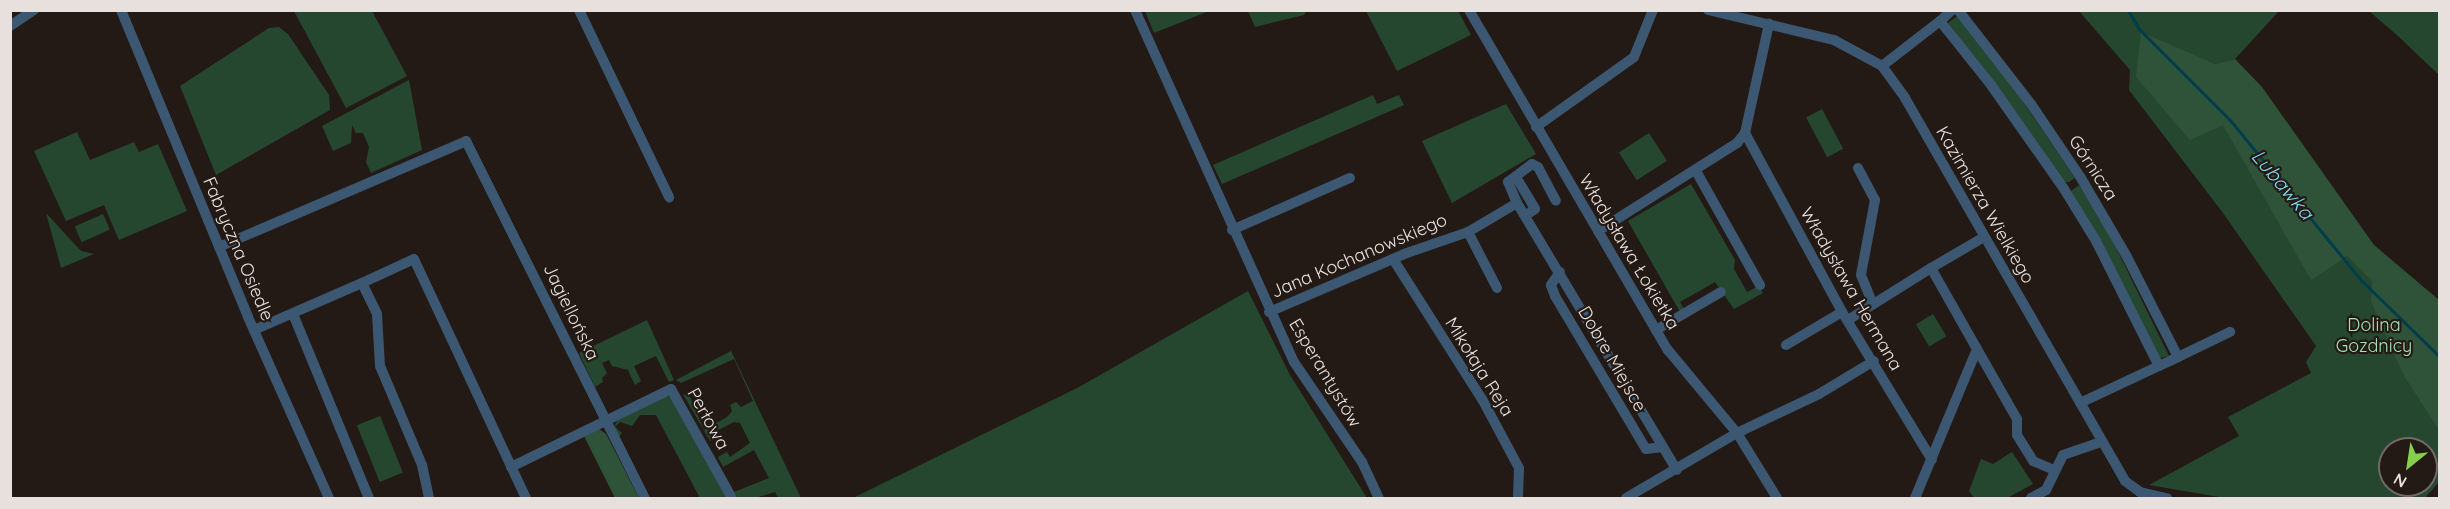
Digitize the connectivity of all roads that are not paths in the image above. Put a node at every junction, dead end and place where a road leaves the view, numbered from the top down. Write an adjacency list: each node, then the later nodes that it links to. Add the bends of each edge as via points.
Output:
1 (34, 10): 13 (street)
2 (121, 10): 31 (street, Fabryczna Osiedle)
3 (579, 10): 23 (street)
4 (1135, 10): 27 (street, Esperantystów)
5 (1469, 10): 15 (street, Władysława Łokietka)
6 (1653, 10): 15 (street, via 1634,57)
7 (1708, 10): 10 (street, Kazimierza Wielkiego)
8 (1952, 10): 11 (street)
9 (1958, 10): 20 (street, Górnicza)
10 (1738, 14): 12 (street, Kazimierza Wielkiego)
11 (1940, 21): 14 (street); 22 (street, Górnicza, via 1991,85)
12 (1769, 24): 14 (street, Kazimierza Wielkiego, via 1834,40); 16 (street)
13 (10, 26)
14 (1882, 66): 30 (street, Kazimierza Wielkiego, via 1905,98)
15 (1536, 127): 28 (street, Władysława Łokietka)
16 (1745, 133): 18 (street, via 1726,153); 42 (street, Władysława Hermana)
17 (1858, 168): 39 (street, via 1875,200 1861,275)
18 (1696, 171): 28 (street); 36 (street)
19 (1350, 178): 27 (street)
20 (2082, 178): 22 (street); 48 (street, Górnicza)
21 (1519, 182): 26 (street, via 1535,209)
22 (2064, 189): 50 (street, Górnicza, via 2096,241)
23 (669, 197)
24 (1556, 201): 25 (street, via 1538,167 1532,164 1508,182)
25 (1517, 203): 26 (street, Dobre Miejsce); 29 (street)
26 (1526, 215): 34 (street, Dobre Miejsce)
27 (1232, 230): 40 (street, Esperantystów)
28 (1598, 231): 44 (street, Władysława Łokietka)
29 (1465, 232): 32 (street, Jana Kochanowskiego); 37 (street)
30 (1984, 237): 33 (street); 51 (street, Kazimierza Wielkiego)
31 (219, 247): 43 (street, Fabryczna Osiedle); 52 (street, Jagiellońska, via 466,141)
32 (1393, 259): 40 (street, Jana Kochanowskiego); 67 (street, Mikołaja Reja, via 1509,449 1521,476)
33 (1931, 268): 39 (street); 47 (street)
34 (1560, 272): 55 (street, Dobre Miejsce); 55 (street, Dobre Miejsce, via 1551,285 1555,296 1646,449)
35 (362, 283): 41 (street); 57 (street, via 414,260); 62 (street, via 377,314 380,366 422,465)
36 (1760, 285)
37 (1497, 288)
38 (1721, 292): 44 (street)
39 (1873, 304): 42 (street)
40 (1269, 312): 66 (street, Esperantystów, via 1294,362 1362,462)
41 (293, 314): 43 (street); 61 (street)
42 (1845, 316): 46 (street); 49 (street, Władysława Hermana)
43 (254, 330): 60 (street, Fabryczna Osiedle)
44 (1656, 330): 53 (street, Władysława Łokietka, via 1687,378)
45 (2230, 332): 48 (street)
46 (1786, 345)
47 (1977, 349): 56 (street); 59 (street, via 2017,419 2017,435 2033,461)
48 (2178, 357): 50 (street)
49 (1874, 361): 53 (street, via 1819,394); 56 (street, Władysława Hermana)
50 (2159, 366): 51 (street)
51 (2080, 403): 54 (street, Kazimierza Wielkiego)
52 (606, 421): 57 (street); 64 (street, Jagiellońska); 65 (street, Perłowa, via 666,390 674,390)
53 (1737, 433): 58 (street); 69 (street, Władysława Łokietka)
54 (2101, 442): 59 (street, via 2063,455); 72 (street, Kazimierza Wielkiego, via 2132,488)
55 (1663, 447): 58 (street, Dobre Miejsce)
56 (1932, 460): 70 (street)
57 (511, 467): 63 (street)
58 (1677, 470): 68 (street)
59 (2054, 470): 71 (street, via 2046,490)
60 (329, 498)
61 (369, 498)
62 (429, 498)
63 (526, 498)
64 (645, 498)
65 (732, 498)
66 (1379, 498)
67 (1518, 498)
68 (1626, 498)
69 (1777, 498)
70 (1916, 498)
71 (2031, 498)
72 (2167, 498)

